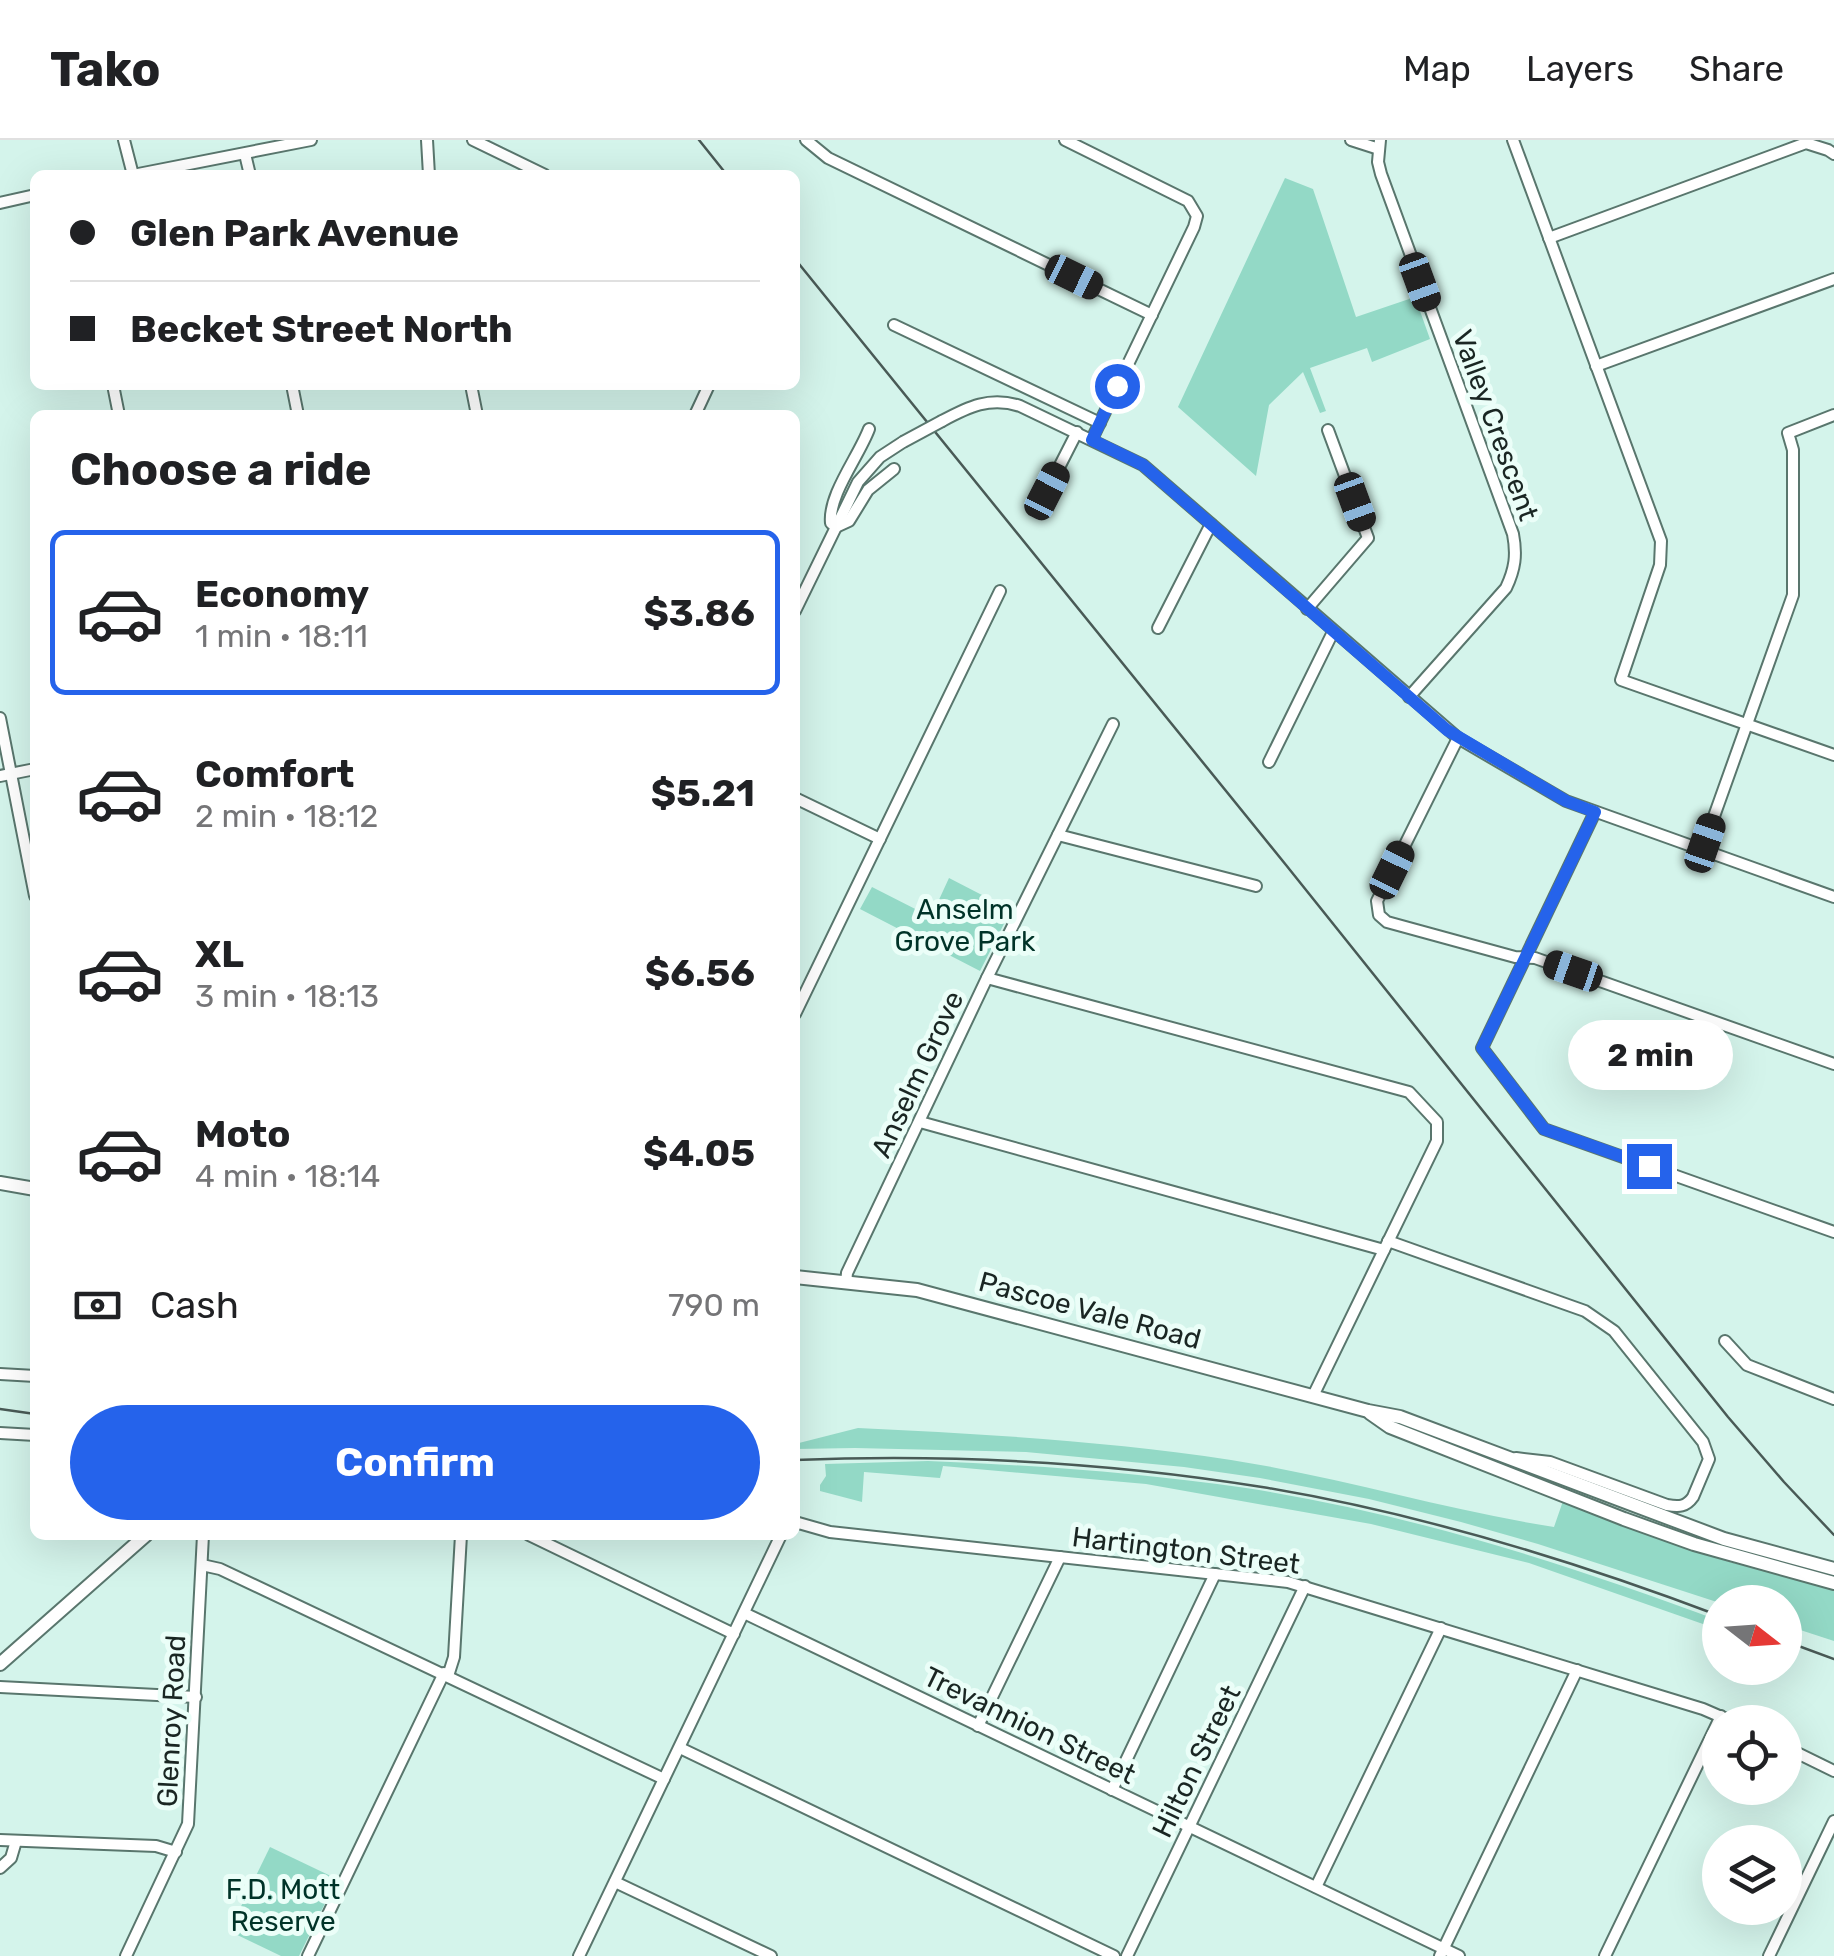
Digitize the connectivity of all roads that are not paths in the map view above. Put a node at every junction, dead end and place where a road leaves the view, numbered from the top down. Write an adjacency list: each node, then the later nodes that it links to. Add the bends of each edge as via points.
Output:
1 (124, 140): 14 (street)
2 (310, 140): 10 (street)
3 (418, 140): 17 (street)
4 (427, 140): 17 (street)
5 (473, 140): 18 (street)
6 (806, 140): 23 (street, via 828,158)
7 (1064, 140): 23 (street, via 1188,200 1196,210)
8 (1351, 140): 11 (street)
9 (1513, 140): 21 (street)
10 (268, 144): 12 (street)
11 (1379, 145): 41 (street, Valley Crescent, via 1381,174 1516,551 1506,588)
12 (245, 154): 15 (street); 16 (street)
13 (1834, 154): 21 (street, via 1806,143)
14 (132, 170)
15 (160, 170)
16 (249, 170)
17 (428, 170)
18 (535, 170)
19 (30, 196): 20 (street)
20 (0, 202)
21 (1549, 238): 25 (street)
22 (1834, 279): 25 (street)
23 (1152, 314): 27 (street)
24 (894, 325): 27 (street)
25 (1596, 366): 43 (street, via 1661,541 1660,565 1621,680)
26 (1834, 415): 43 (street, via 1788,433 1794,595)
27 (1100, 422): 31 (street)
28 (869, 429): 35 (street, via 831,511)
29 (1328, 430): 38 (street, via 1368,538)
30 (1077, 432): 31 (street); 33 (street); 35 (street, bridge, via 1003,401 975,404 880,458 864,473)
31 (1092, 440): 34 (street, via 1143,465)
32 (894, 469): 35 (street)
33 (1047, 491)
34 (1210, 524): 38 (street); 39 (street)
35 (836, 527): 37 (street)
36 (1000, 591): 52 (street)
37 (800, 601)
38 (1308, 609): 40 (street)
39 (1158, 628)
40 (1334, 632): 41 (street); 47 (street)
41 (1409, 697): 45 (street)
42 (0, 718): 48 (street)
43 (1748, 723): 46 (street); 53 (street)
44 (1114, 724): 51 (street, Anselm Grove)
45 (1458, 738): 50 (street); 57 (street, via 1377,901 1379,914 1388,922)
46 (1834, 755)
47 (1269, 762)
48 (6, 775): 54 (street)
49 (800, 800): 52 (street)
50 (1595, 812): 53 (street); 57 (street)
51 (1058, 835): 55 (street); 58 (street, Anselm Grove)
52 (880, 840): 59 (street)
53 (1702, 850): 56 (street)
54 (30, 875)
55 (1256, 886)
56 (1834, 898)
57 (1525, 957): 60 (street); 64 (street, via 1482,1048 1544,1129)
58 (987, 978): 61 (street, Anselm Grove); 65 (street, via 1409,1092 1436,1122 1437,1141)
59 (800, 1004)
60 (1834, 1064)
61 (920, 1122): 65 (street); 67 (street, Anselm Grove)
62 (0, 1184): 63 (main road)
63 (30, 1188)
64 (1834, 1232)
65 (1386, 1246): 71 (street); 76 (street, via 1585,1311 1614,1331 1709,1459 1693,1496 1684,1505 1667,1505 1550,1462)
66 (800, 1278): 67 (main road, Pascoe Vale Road)
67 (846, 1283): 71 (main road, Pascoe Vale Road, via 948,1297)
68 (1725, 1341): 72 (street, via 1751,1367)
69 (0, 1374): 70 (street)
70 (30, 1376)
71 (1313, 1396): 73 (main road, Pascoe Vale Road)
72 (1834, 1399)
73 (1368, 1412): 76 (main road, Pascoe Vale Road, via 1400,1417); 87 (main road, Pascoe Vale Road, via 1390,1427 1642,1526)
74 (0, 1433): 75 (street)
75 (30, 1435)
76 (1509, 1458): 85 (main road, Pascoe Vale Road, via 1724,1540)
77 (800, 1523): 83 (street, Hartington Street)
78 (140, 1540): 92 (main road)
79 (203, 1540): 84 (street, Glenroy Road)
80 (461, 1540): 94 (street, via 454,1657)
81 (540, 1540): 91 (street)
82 (779, 1540): 89 (street)
83 (1060, 1557): 86 (street, Hartington Street); 98 (street)
84 (202, 1565): 94 (street); 96 (street, Glenroy Road)
85 (1834, 1570)
86 (1215, 1574): 88 (street, Hartington Street); 104 (street)
87 (1834, 1582)
88 (1304, 1586): 90 (street, Hartington Street); 106 (street, Hilton Street)
89 (744, 1614): 91 (street); 98 (street, Trevannion Street)
90 (1441, 1628): 93 (street, Hartington Street); 112 (street)
91 (734, 1634): 99 (street)
92 (0, 1664)
93 (1577, 1670): 97 (street, Hartington Street); 113 (street)
94 (446, 1675): 103 (street); 115 (street)
95 (0, 1687): 96 (street)
96 (196, 1696): 109 (street, Glenroy Road, via 188,1824)
97 (1702, 1710)
98 (978, 1726): 104 (street, Trevannion Street)
99 (680, 1748): 103 (street); 118 (street)
100 (1702, 1755): 121 (street)
101 (1802, 1756): 102 (street)
102 (1834, 1771)
103 (664, 1779): 111 (street)
104 (1112, 1790): 106 (street, Trevannion Street)
105 (1834, 1821): 122 (street)
106 (1190, 1827): 112 (street, Trevannion Street); 119 (street, Hilton Street)
107 (0, 1840): 108 (street)
108 (16, 1841): 109 (street); 110 (street)
109 (176, 1852): 114 (street, Glenroy Road)
110 (0, 1868)
111 (615, 1882): 116 (street); 117 (street)
112 (1316, 1887): 113 (street, Trevannion Street)
113 (1442, 1952): 120 (street, Trevannion Street)
114 (126, 1956)
115 (308, 1956)
116 (580, 1956)
117 (771, 1956)
118 (1114, 1956)
119 (1127, 1956)
120 (1459, 1956)
121 (1605, 1956)
122 (1768, 1956)

